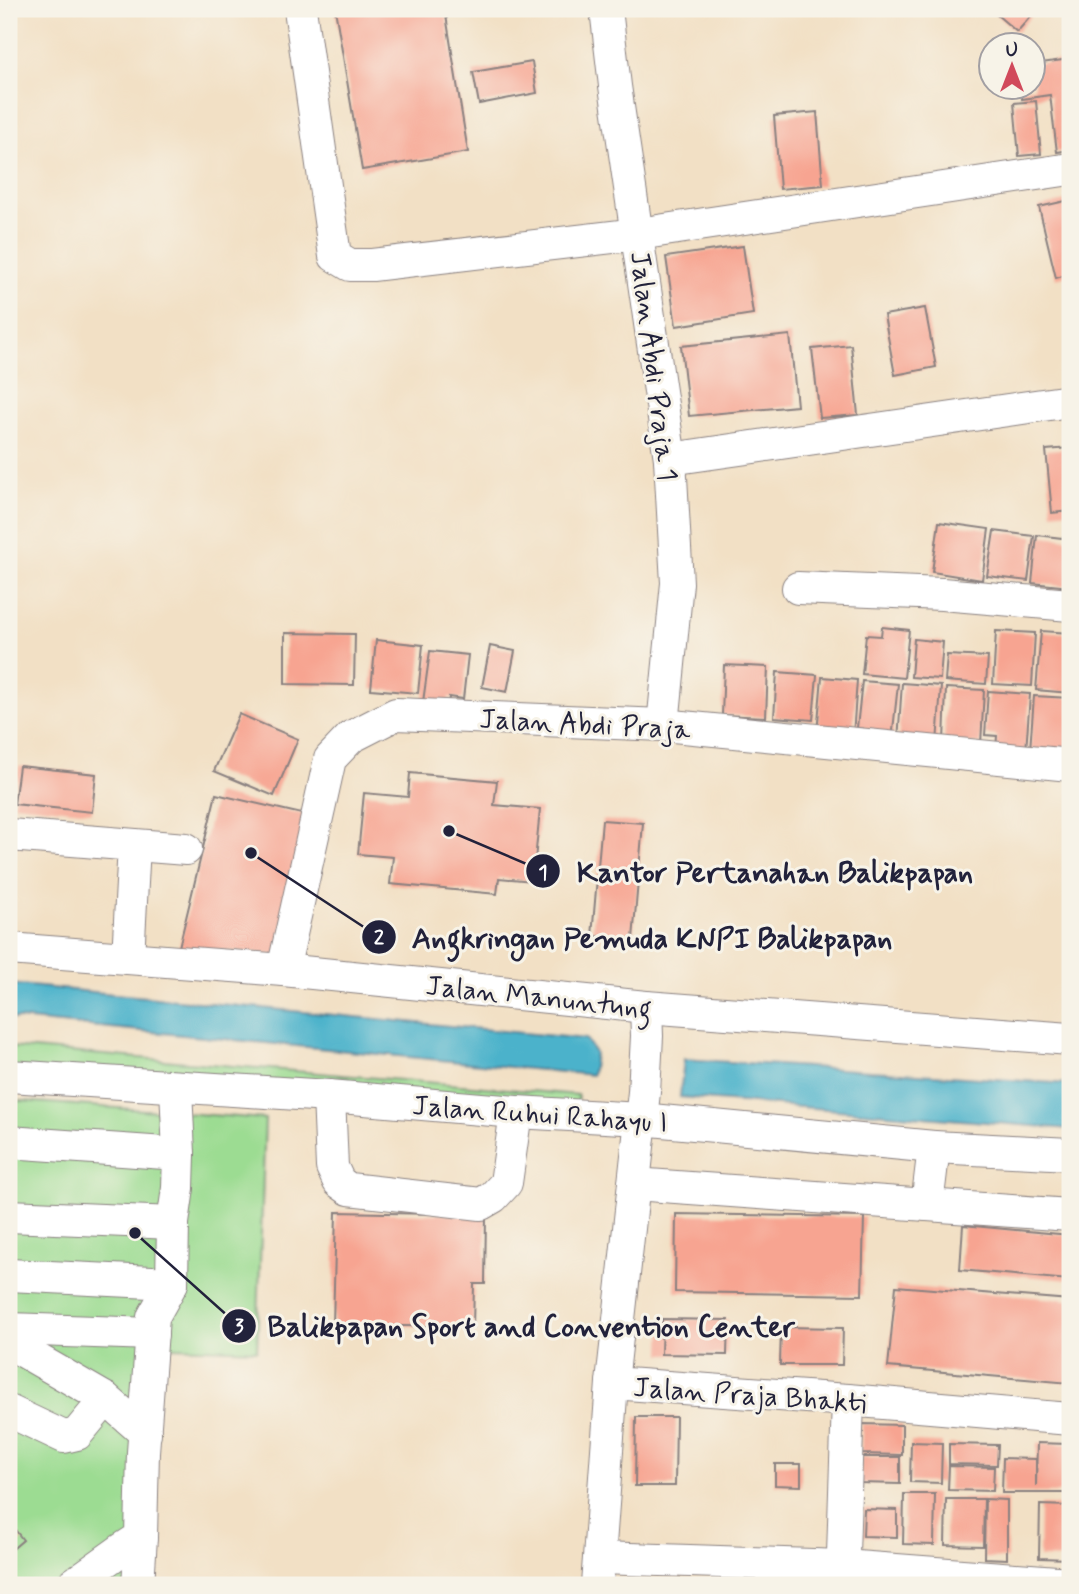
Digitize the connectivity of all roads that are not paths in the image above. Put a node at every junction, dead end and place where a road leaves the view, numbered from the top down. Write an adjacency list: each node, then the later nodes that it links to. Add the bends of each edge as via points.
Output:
1 (300, 9): 4 (street, via 335,256 350,265 372,265)
2 (606, 9): 4 (street, Jalan Abdi Praja 1)
3 (1070, 169): 4 (street)
4 (638, 234): 6 (street, Jalan Abdi Praja 1)
5 (1070, 401): 6 (street)
6 (670, 459): 9 (street, Jalan Abdi Praja 1, via 677,583)
7 (798, 588): 8 (street)
8 (1070, 605)
9 (663, 725): 10 (street, Jalan Abdi Praja); 16 (street, Jalan Abdi Praja, via 396,714 351,737 330,759)
10 (1070, 765)
11 (9, 835): 12 (street)
12 (134, 845): 13 (street); 15 (street)
13 (186, 849)
14 (9, 949): 15 (street, Jalan Manuntung)
15 (128, 958): 16 (street, Jalan Manuntung)
16 (283, 970): 17 (street, Jalan Manuntung)
17 (646, 1021): 18 (street, Jalan Manuntung); 22 (street, Jalan Praja Bhakti)
18 (1070, 1039)
19 (9, 1076): 20 (street, Jalan Ruhui Rahayu I)
20 (176, 1088): 21 (street, Jalan Ruhui Rahayu I); 26 (street)
21 (329, 1096): 23 (street, Jalan Ruhui Rahayu I); 23 (street, via 332,1167 339,1182 349,1189 481,1204 506,1183)
22 (643, 1106): 23 (street, Jalan Ruhui Rahayu I); 25 (street, Jalan Ruhui Rahayu I); 28 (street, Jalan Praja Bhakti)
23 (516, 1112)
24 (9, 1142): 26 (street)
25 (934, 1147): 27 (street, Jalan Ruhui Rahayu I); 29 (street)
26 (179, 1154): 32 (street)
27 (1070, 1154)
28 (634, 1184): 29 (street); 38 (street, Jalan Praja Bhakti)
29 (927, 1205): 30 (street)
30 (1070, 1215)
31 (9, 1216): 32 (street)
32 (173, 1223): 34 (street)
33 (9, 1275): 34 (street)
34 (172, 1283): 36 (street, via 153,1317)
35 (9, 1329): 36 (street)
36 (152, 1334): 43 (street)
37 (9, 1343): 39 (street)
38 (611, 1383): 40 (street, Jalan Praja Bhakti); 45 (street)
39 (106, 1399): 41 (street, via 77,1434 64,1437); 43 (street)
40 (848, 1401): 42 (street, Jalan Praja Bhakti); 46 (street)
41 (9, 1411)
42 (1070, 1419)
43 (145, 1433): 44 (street)
44 (141, 1537): 49 (street); 50 (street)
45 (598, 1572): 46 (street)
46 (842, 1576): 47 (street)
47 (996, 1581): 48 (street)
48 (1070, 1583)
49 (72, 1585)
50 (138, 1585)

